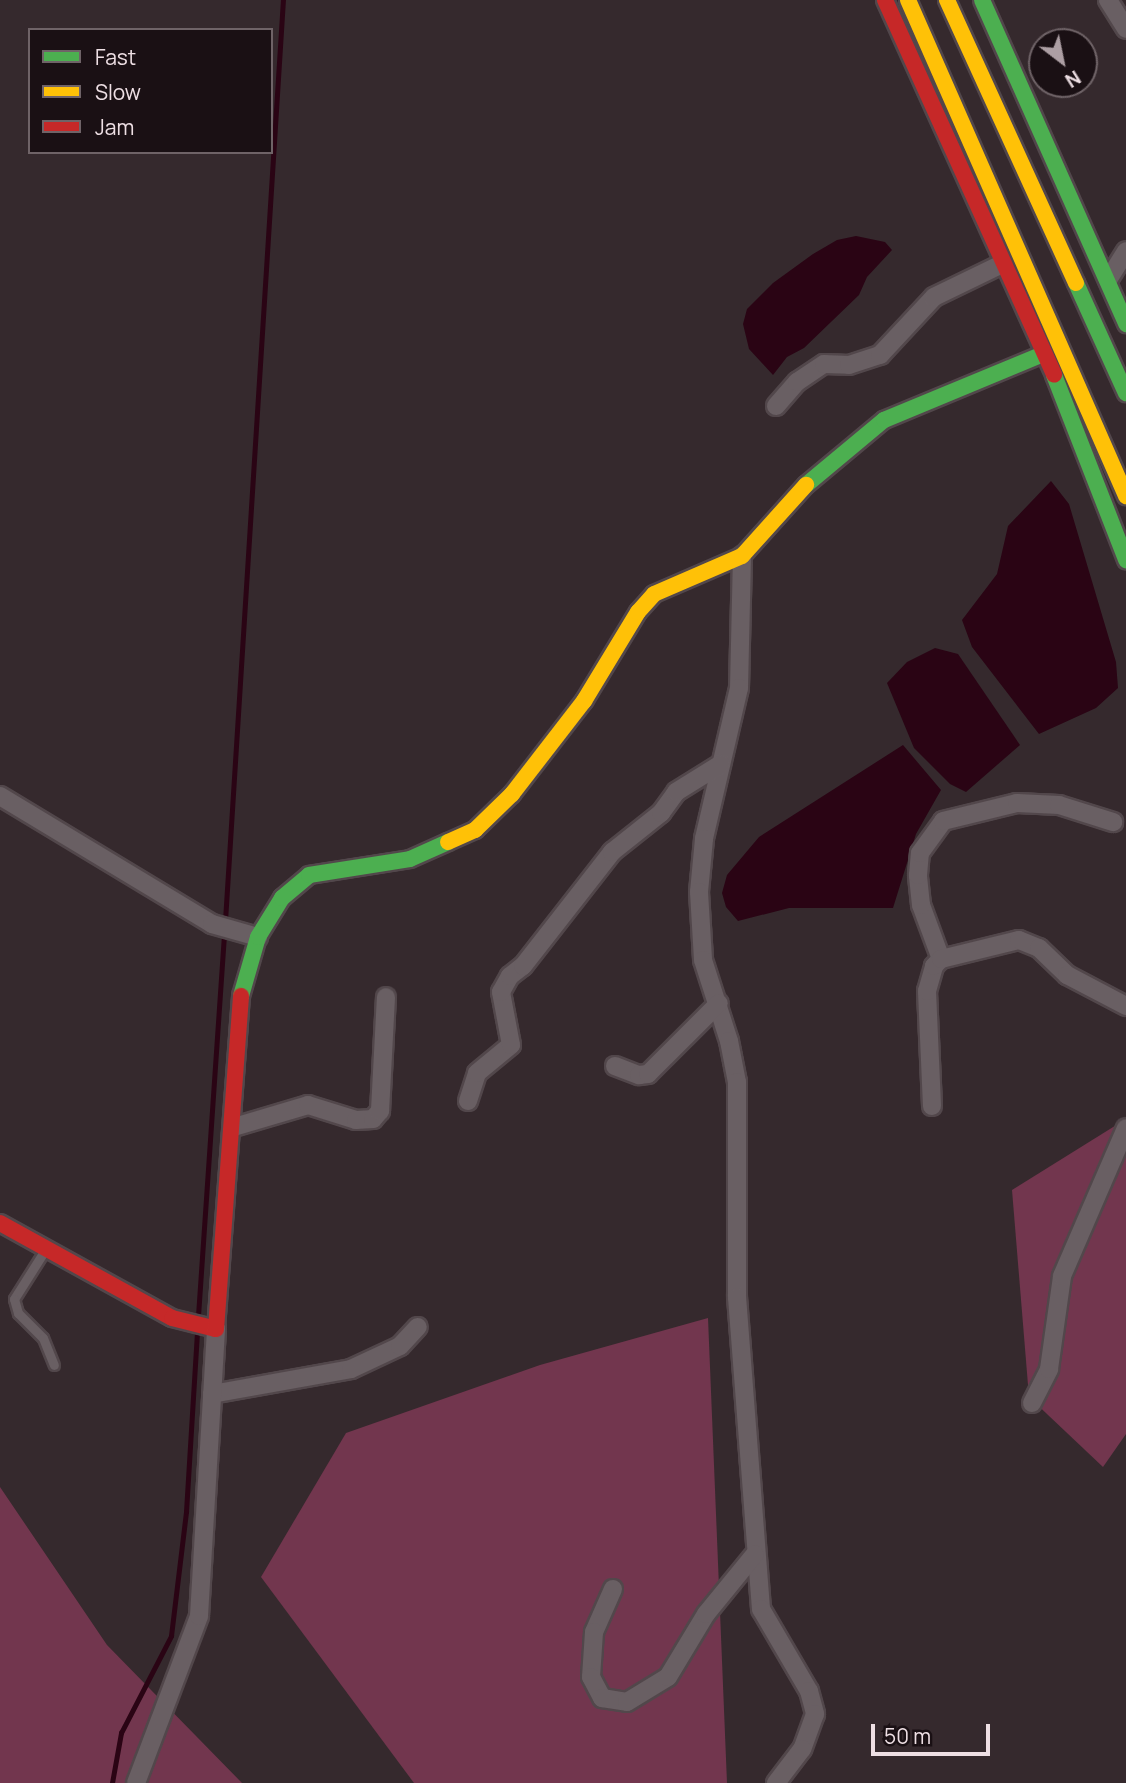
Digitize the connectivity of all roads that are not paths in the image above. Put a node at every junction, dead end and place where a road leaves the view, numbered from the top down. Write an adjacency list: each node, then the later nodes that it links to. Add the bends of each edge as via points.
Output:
1 (885, 0): 8 (main road)
2 (908, 0): 14 (main road)
3 (947, 0): 12 (main road)
4 (982, 0): 9 (main road)
5 (1108, 0): 6 (street)
6 (1126, 29)
7 (1126, 251): 9 (street)
8 (1002, 264): 11 (main road); 13 (street, via 934,298 880,355 849,365 824,364 797,382)
9 (1108, 280): 10 (main road)
10 (1126, 324)
11 (1044, 354): 15 (main road, via 884,420 798,492); 16 (main road)
12 (1126, 393)
13 (775, 406)
14 (1126, 496)
15 (742, 556): 17 (street, via 739,688); 20 (main road, via 654,594 638,612 584,701 512,794 475,830 410,859 309,875 282,898)
16 (1126, 560)
17 (721, 764): 23 (street, via 704,839 699,892 703,960); 26 (street, via 676,792 661,813 612,852 523,966 510,976 501,992 511,1045 477,1073)
18 (0, 796): 20 (street, via 212,924)
19 (1113, 822): 21 (street, via 1059,805 1017,803 943,821 920,853 918,875 921,905)
20 (258, 937): 28 (main road, via 241,994)
21 (941, 959): 24 (street, via 1019,940 1039,948 1067,975); 27 (street, via 934,966 927,991)
22 (386, 997): 28 (street, via 380,1111 373,1119 356,1120 308,1105)
23 (719, 1003): 25 (street, via 648,1074); 37 (street, via 737,1082 737,1297)
24 (1126, 1006)
25 (615, 1066)
26 (468, 1101)
27 (932, 1106)
28 (234, 1127): 33 (main road)
29 (1126, 1128): 36 (street, via 1062,1276 1049,1368)
30 (0, 1223): 31 (main road)
31 (48, 1246): 33 (main road, via 183,1322); 34 (lane, via 14,1299 18,1313 43,1338)
32 (418, 1327): 35 (street, via 400,1346 351,1370)
33 (211, 1329): 35 (street)
34 (54, 1365)
35 (212, 1395): 39 (street, via 199,1616)
36 (1032, 1403)
37 (755, 1554): 38 (street, via 706,1614 668,1677 627,1702 602,1698 591,1677 594,1632); 40 (street, via 761,1609 809,1691 814,1714 802,1749)
38 (613, 1589)
39 (136, 1783)
40 (776, 1783)

